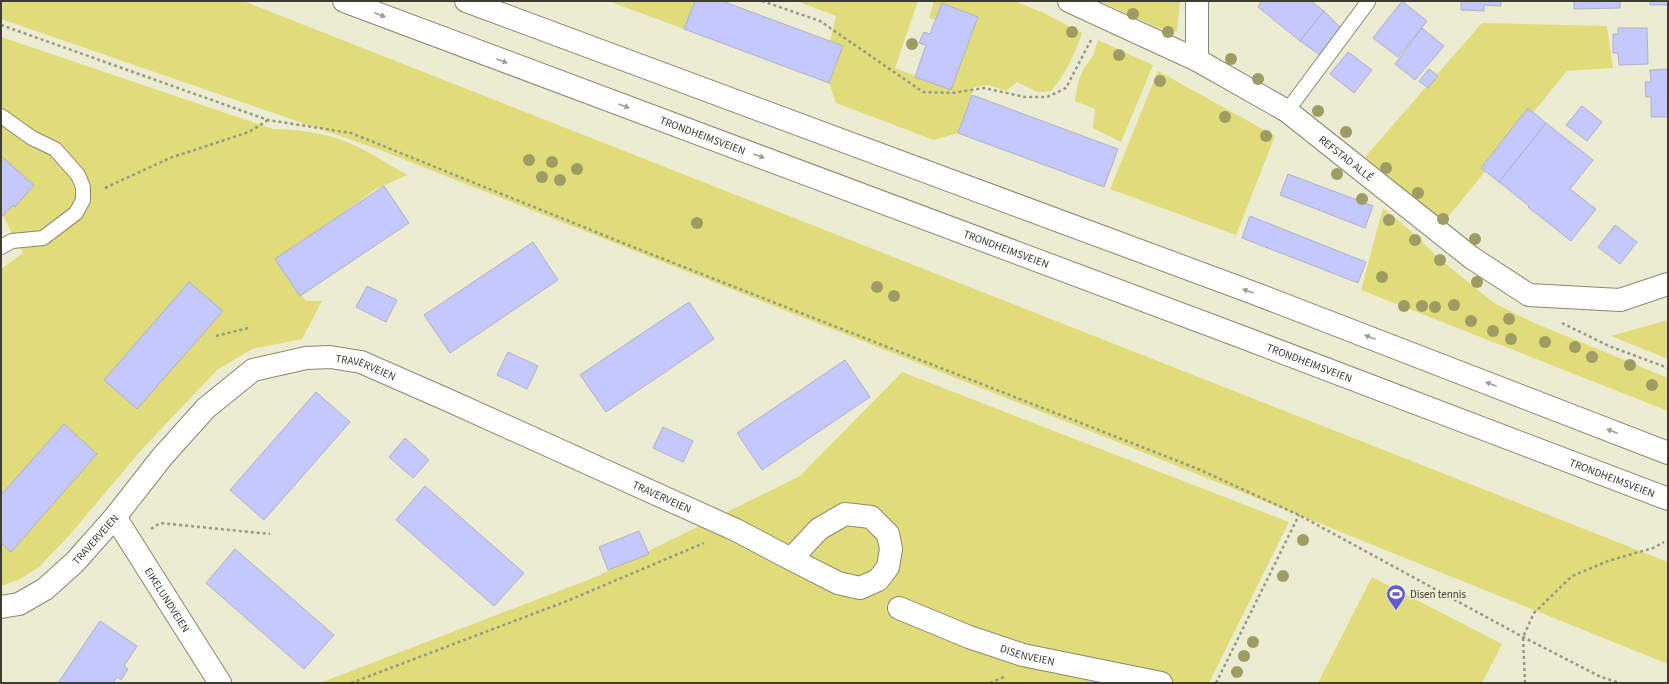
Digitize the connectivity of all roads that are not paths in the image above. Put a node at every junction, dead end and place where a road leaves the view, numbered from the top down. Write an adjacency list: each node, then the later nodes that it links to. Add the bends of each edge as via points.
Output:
1 (344, 1): 12 (main road, TRONDHEIMSVEIEN, one-way to 12)
2 (466, 1): 11 (main road, one-way to 2, via 1252,292)
3 (1069, 1): 6 (main road, REFSTAD ALLÉ)
4 (1197, 1): 6 (main road)
5 (1368, 2): 7 (lane)
6 (1197, 60): 7 (main road, REFSTAD ALLÉ)
7 (1287, 111): 10 (main road, REFSTAD ALLÉ, via 1472,258 1529,295 1620,300)
8 (1, 116): 9 (lane, via 32,138 55,149 78,175 83,187 83,200 76,213 43,238 12,240)
9 (1, 247)
10 (1668, 284)
11 (1661, 449)
12 (1668, 499)
13 (115, 517): 14 (main road, TRAVERVEIEN, via 162,457 206,408 253,370 306,358 330,357 361,362 394,376 736,530); 15 (main road, TRAVERVEIEN, via 75,562 44,589 19,604); 17 (main road, EIKELUNDVEIEN)
14 (790, 559)
15 (1, 607)
16 (899, 608): 18 (main road, DISENVEIEN, via 969,637 1023,655)
17 (220, 683)
18 (1161, 683)

